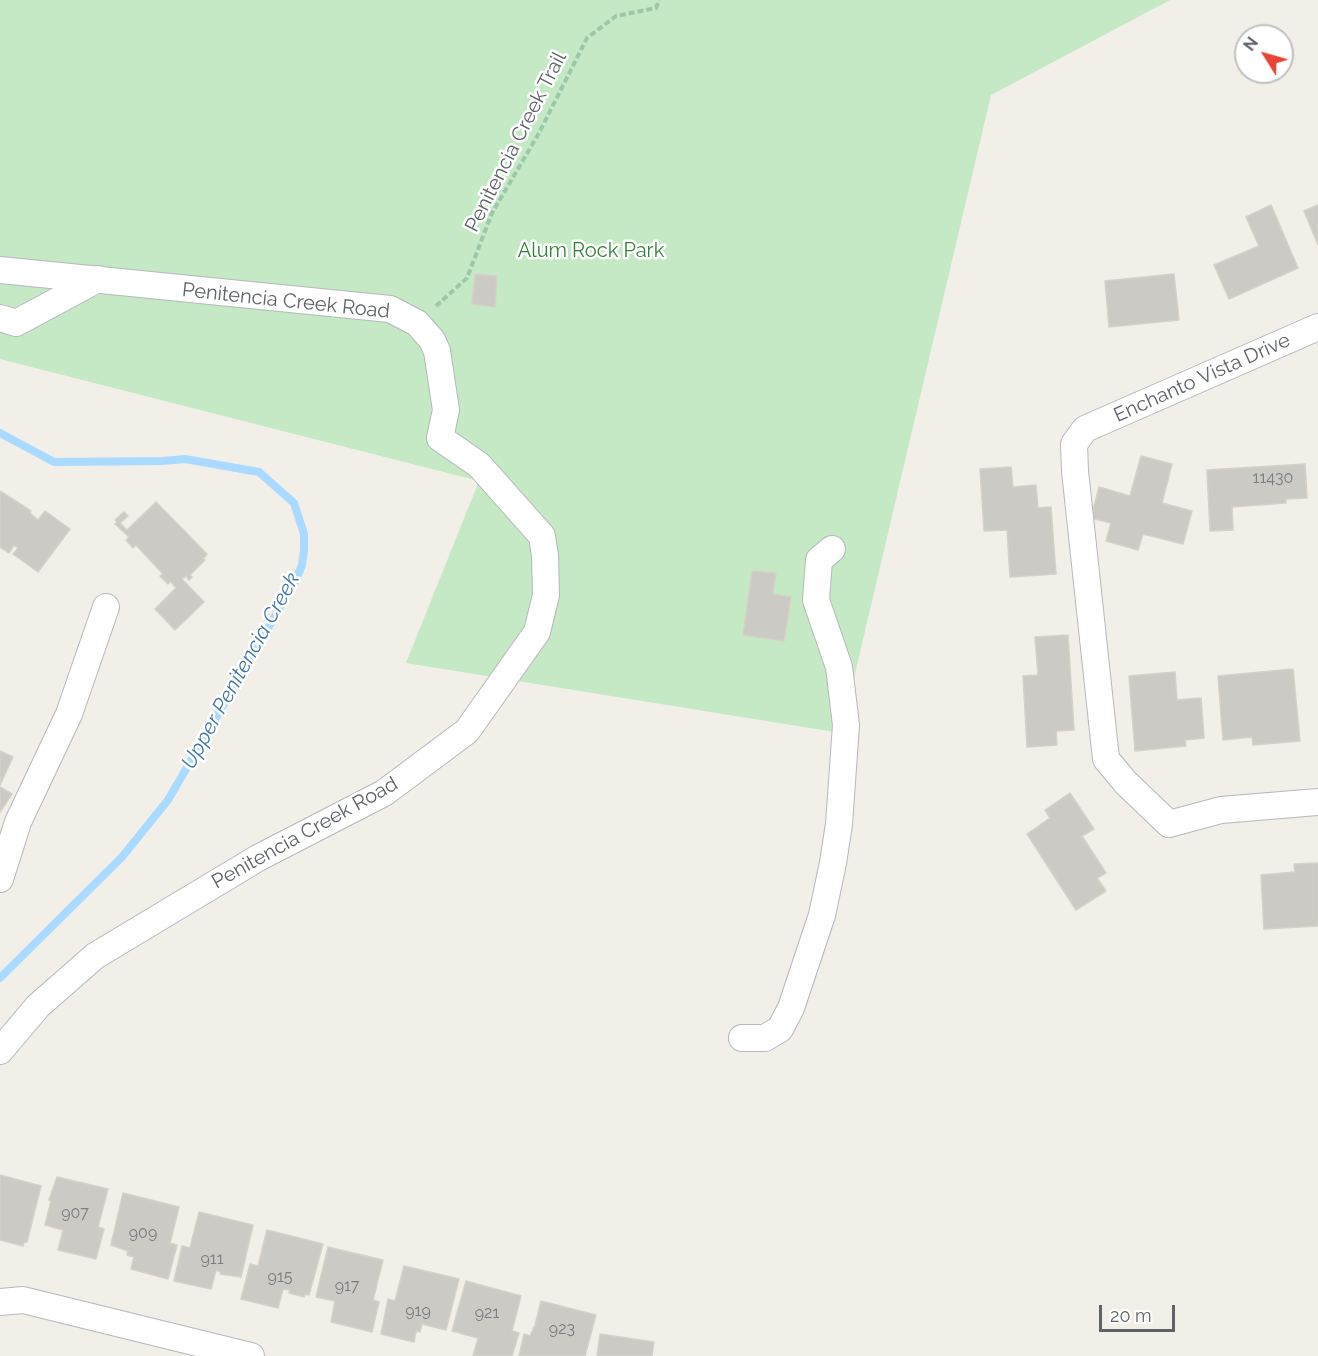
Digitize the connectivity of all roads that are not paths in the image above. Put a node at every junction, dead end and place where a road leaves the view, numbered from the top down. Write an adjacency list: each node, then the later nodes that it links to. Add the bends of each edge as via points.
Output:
1 (0, 270): 2 (street, Penitencia Creek Road)
2 (98, 279): 3 (street, via 16,323); 10 (street, Penitencia Creek Road, via 390,309 417,323 437,351 446,410 440,438 479,465 542,536 546,595 537,632 466,731 384,793 258,858 95,956 38,1006)
3 (0, 318)
4 (1318, 327): 7 (street, Enchanto Vista Drive, via 1085,429 1074,444 1106,759 1169,824 1221,810)
5 (832, 549): 9 (street, via 819,560 816,600 839,667 846,725 833,863 822,915 791,1008 780,1029 765,1038)
6 (106, 607): 8 (street, via 69,714 18,822)
7 (1318, 802)
8 (0, 879)
9 (742, 1038)
10 (0, 1051)
11 (0, 1302): 12 (street, via 23,1300)
12 (251, 1356)

